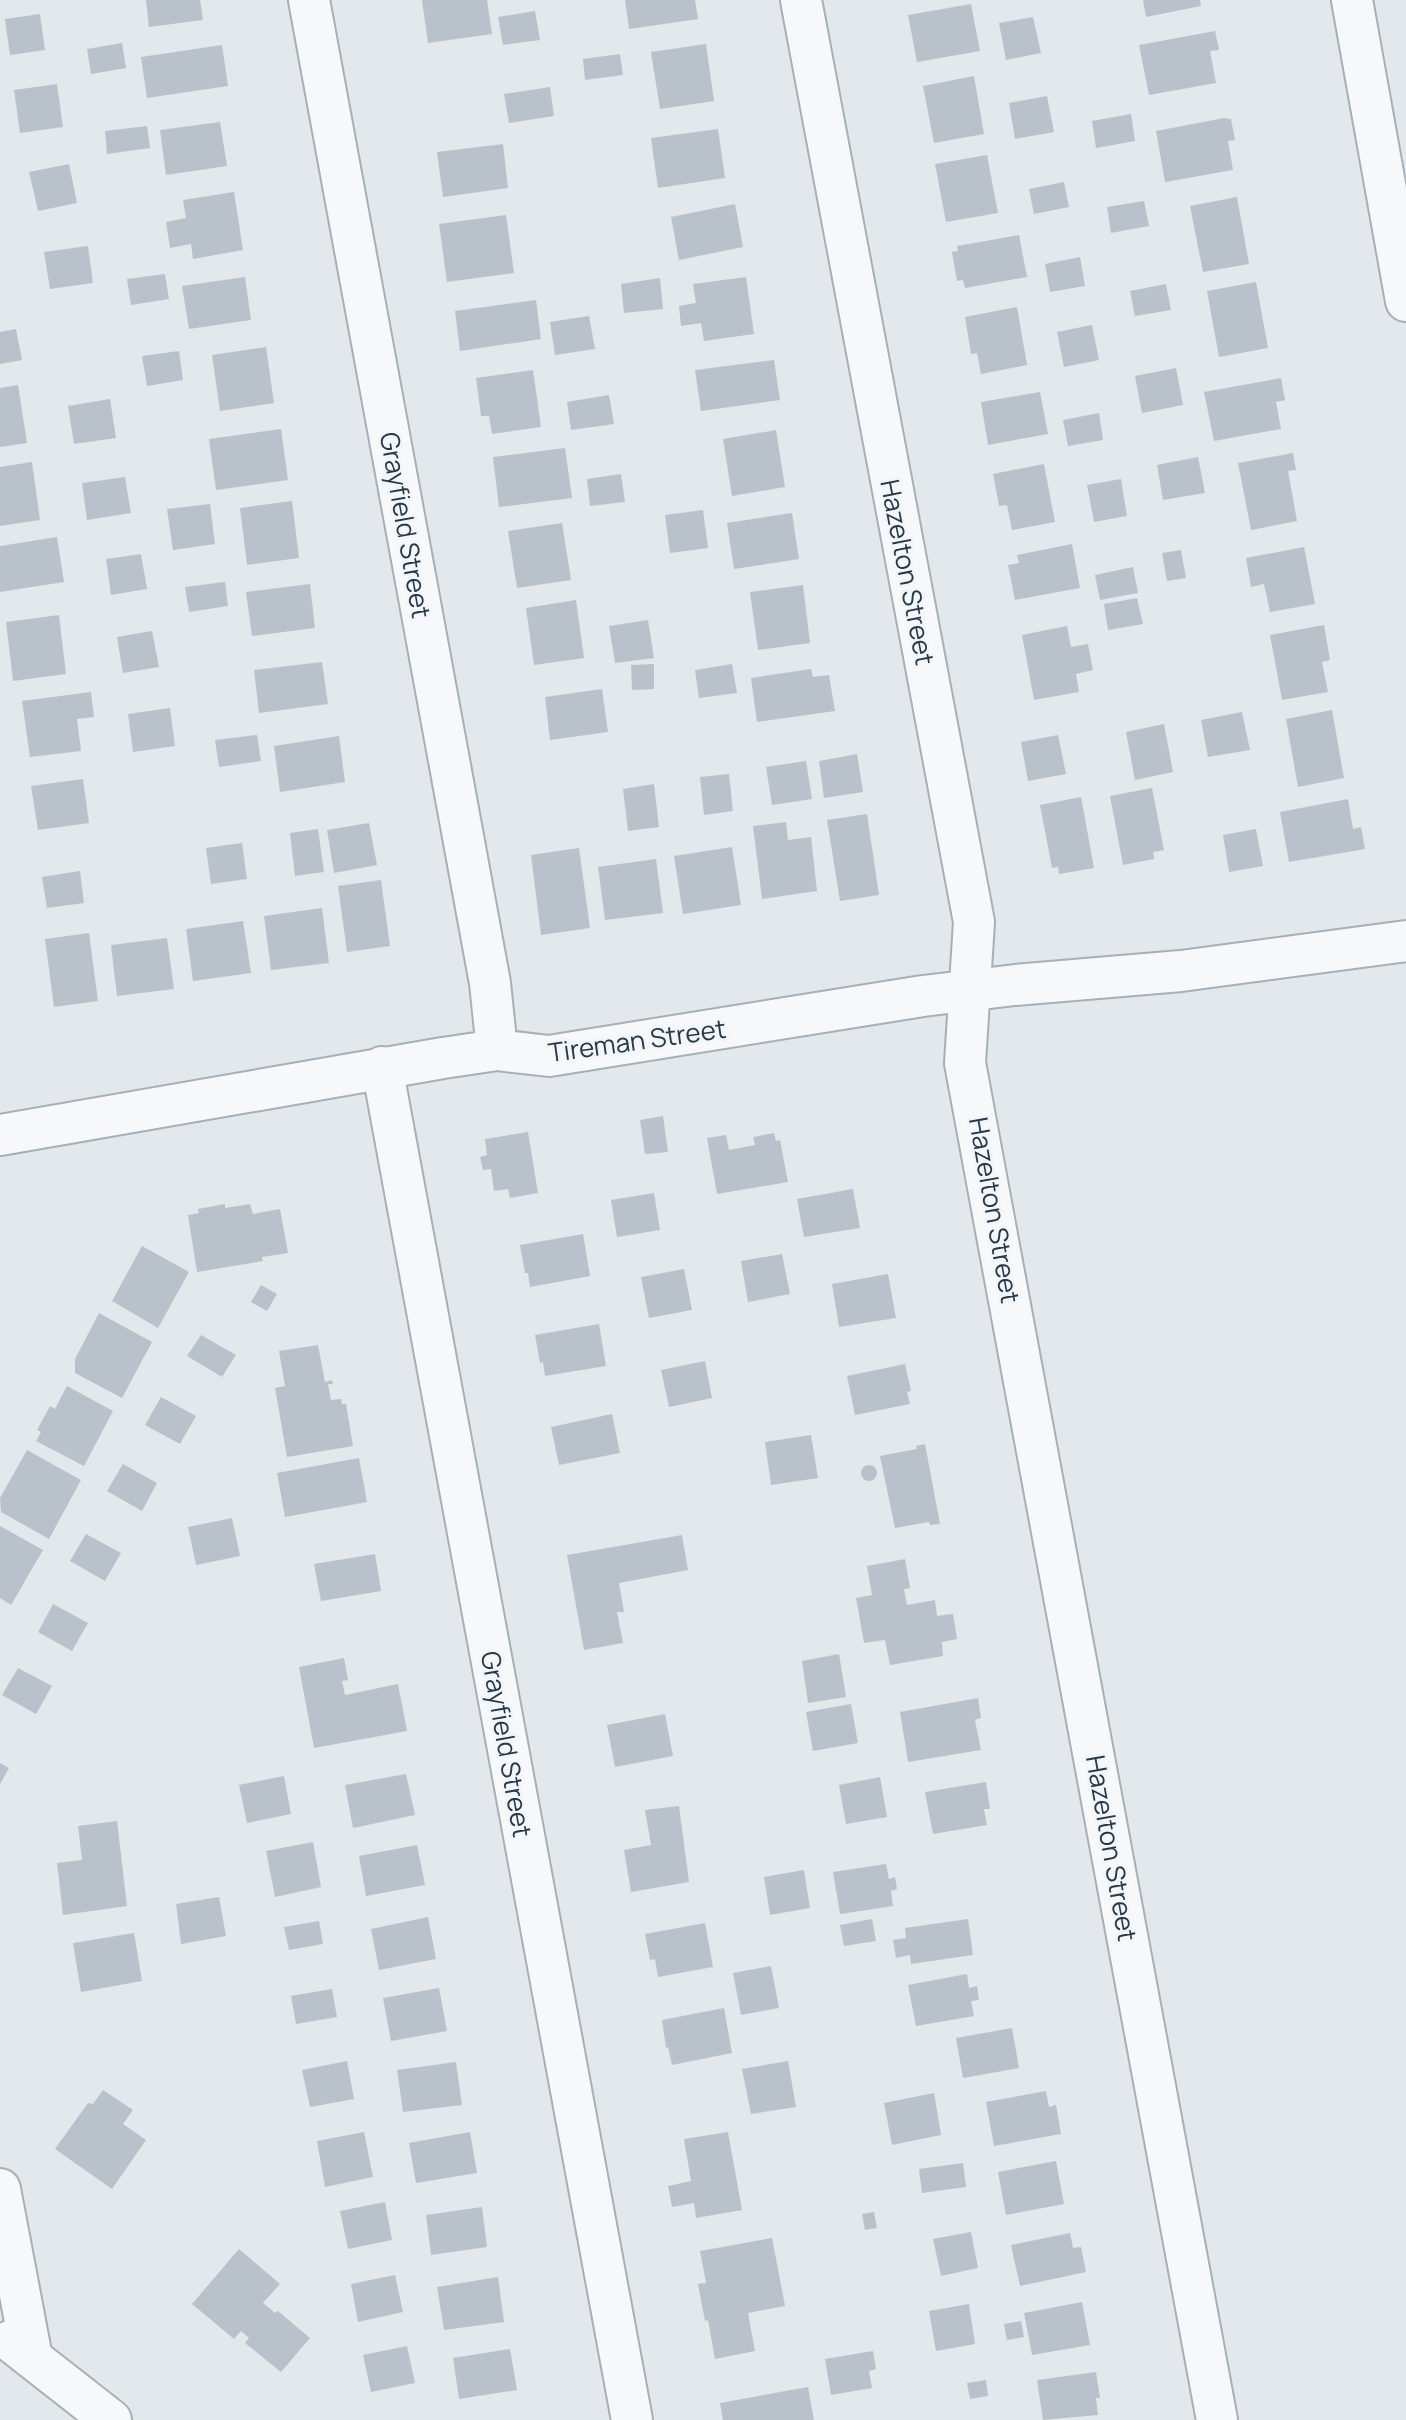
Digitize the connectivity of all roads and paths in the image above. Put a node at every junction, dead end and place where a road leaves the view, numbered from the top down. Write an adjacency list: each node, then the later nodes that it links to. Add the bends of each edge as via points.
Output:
1 (309, 0): 7 (street, Grayfield Street, via 490,983)
2 (801, 0): 6 (street, Hazelton Street, via 974,922)
3 (1352, 0): 4 (street)
4 (1406, 301)
5 (1406, 941): 6 (street, Tireman Street, via 1181,971)
6 (969, 990): 7 (street, Tireman Street, via 549,1056); 15 (street, Hazelton Street, via 965,1063)
7 (497, 1050): 8 (street, Tireman Street)
8 (382, 1067): 9 (street, Tireman Street); 14 (street, Grayfield Street)
9 (0, 1135)
10 (0, 2189): 12 (street)
11 (0, 2333): 12 (street)
12 (32, 2358): 13 (street)
13 (111, 2420)
14 (632, 2420)
15 (1217, 2420)

